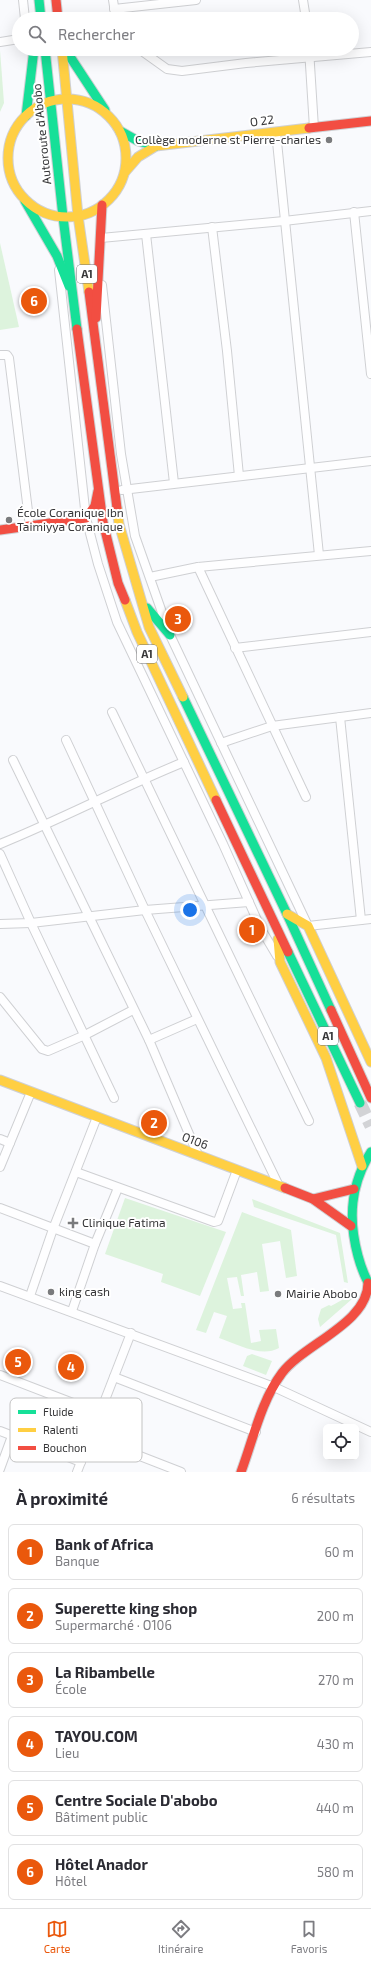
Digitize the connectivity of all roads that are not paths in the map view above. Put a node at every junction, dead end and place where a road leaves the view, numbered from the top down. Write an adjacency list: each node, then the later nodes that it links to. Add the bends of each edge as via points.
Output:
1 (23, 0): 7 (street)
2 (56, 0): 10 (main road)
3 (196, 0): 6 (street)
4 (303, 0): 11 (street)
5 (39, 2): 8 (main road); 9 (main road)
6 (114, 4)
7 (24, 12)
8 (38, 12)
9 (40, 12)
10 (57, 12)
11 (305, 12)
12 (12, 41): 13 (street)
13 (0, 42)
14 (371, 52): 15 (street)
15 (359, 53)
16 (33, 56): 26 (main road)
17 (46, 56): 24 (main road, Autoroute d'Abobo)
18 (63, 56): 23 (main road)
19 (70, 56): 25 (main road)
20 (149, 56): 22 (street, via 172,71)
21 (330, 56): 22 (street)
22 (310, 58): 28 (street)
23 (66, 99): 24 (main road); 25 (main road, via 81,100); 41 (main road)
24 (51, 101): 26 (main road); 42 (main road, Autoroute d'Abobo)
25 (108, 114): 29 (main road)
26 (26, 116): 31 (main road, via 16,128)
27 (371, 121): 28 (main road, O 22)
28 (314, 128): 30 (main road, O 22)
29 (120, 131): 32 (main road, via 138,141); 34 (main road, via 126,151)
30 (276, 132): 32 (main road, O 22); 43 (street)
31 (10, 144): 33 (main road); 36 (main road, via 8,167)
32 (156, 146): 34 (main road, via 138,157)
33 (0, 153)
34 (125, 172): 38 (main road, via 116,190)
35 (0, 176): 36 (main road)
36 (16, 189): 37 (main road)
37 (23, 197): 42 (main road, via 41,211); 47 (main road)
38 (102, 205): 41 (main road); 46 (main road)
39 (371, 211): 40 (street)
40 (354, 212): 43 (street); 52 (street)
41 (78, 216): 42 (main road); 50 (main road, A1)
42 (63, 217): 49 (main road, A1)
43 (284, 221): 44 (street); 54 (street)
44 (212, 227): 45 (street); 55 (street)
45 (146, 234): 46 (street); 56 (street)
46 (101, 238): 48 (main road)
47 (57, 256): 49 (main road); 60 (street)
48 (100, 263): 50 (main road); 58 (street)
49 (75, 303): 57 (main road, A1)
50 (95, 331): 59 (main road, A1)
51 (0, 355): 61 (street, via 9,358)
52 (371, 374)
53 (371, 461): 54 (street)
54 (309, 468): 55 (street); 64 (street)
55 (239, 476): 56 (street)
56 (174, 483): 58 (street)
57 (98, 489): 60 (main road, via 95,506); 95 (main road, A1, via 118,583 137,632)
58 (126, 489): 59 (street); 66 (street, via 136,536)
59 (114, 491): 67 (main road, A1, via 119,524)
60 (86, 518): 61 (main road); 78 (street, via 117,622)
61 (30, 527): 62 (main road)
62 (0, 530)
63 (371, 551): 64 (street)
64 (319, 555): 65 (street)
65 (198, 567): 66 (street); 70 (street)
66 (150, 577): 69 (street)
67 (141, 600): 69 (main road); 88 (main road, A1, via 149,627)
68 (371, 632): 70 (street)
69 (170, 635): 76 (street)
70 (235, 648): 74 (street)
71 (112, 712): 79 (street)
72 (371, 713): 73 (street)
73 (340, 717): 74 (street); 91 (street)
74 (272, 726): 76 (street); 80 (street)
75 (66, 740): 81 (street)
76 (221, 743): 94 (street)
77 (13, 760): 82 (street)
78 (184, 762): 79 (street); 85 (street)
79 (143, 779): 81 (street); 86 (street)
80 (306, 797)
81 (95, 802): 82 (street); 87 (street)
82 (46, 826): 83 (street); 89 (street)
83 (0, 844)
84 (0, 854): 92 (street)
85 (249, 902): 86 (street); 96 (street)
86 (206, 906): 87 (street); 109 (street)
87 (145, 910): 89 (street); 99 (street)
88 (287, 914): 94 (main road); 106 (main road, A1)
89 (90, 916): 92 (street); 98 (street)
90 (371, 919): 91 (street)
91 (361, 920): 94 (street)
92 (30, 923): 93 (street); 100 (street)
93 (0, 924)
94 (308, 926): 102 (main road)
95 (278, 932): 96 (main road); 107 (main road, A1)
96 (280, 962): 114 (main road, via 326,1058)
97 (0, 997): 100 (street, via 42,1049 52,1050)
98 (134, 1010): 100 (street); 101 (street)
99 (197, 1019): 101 (street); 118 (street)
100 (85, 1035): 105 (street)
101 (149, 1040): 113 (street)
102 (371, 1062)
103 (0, 1080): 104 (main road, O106)
104 (31, 1092): 108 (main road, O106); 111 (street)
105 (114, 1098)
106 (371, 1098)
107 (360, 1104)
108 (97, 1117): 113 (main road, O106); 117 (street)
109 (309, 1121)
110 (0, 1139): 111 (street)
111 (10, 1143): 115 (street)
112 (371, 1152): 114 (main road)
113 (198, 1155): 116 (main road, O106)
114 (362, 1166): 120 (main road)
115 (0, 1167)
116 (237, 1170): 118 (main road, O106); 119 (street, via 216,1222)
117 (76, 1172): 119 (street); 124 (street)
118 (279, 1186): 121 (main road, O106)
119 (118, 1188): 125 (street)
120 (354, 1189): 121 (main road); 123 (main road)
121 (313, 1199): 123 (main road, O106)
122 (0, 1208): 124 (street)
123 (351, 1226): 126 (main road, via 354,1243)
124 (53, 1229): 125 (street); 128 (street)
125 (95, 1244): 130 (street)
126 (370, 1285): 131 (main road, via 366,1298)
127 (0, 1286): 128 (street)
128 (30, 1296): 130 (street)
129 (369, 1309): 131 (main road)
130 (72, 1311): 132 (street)
131 (348, 1318): 135 (main road, via 295,1360 282,1373)
132 (131, 1333): 134 (street); 135 (street)
133 (0, 1375): 136 (street)
134 (114, 1377): 137 (street); 139 (street)
135 (274, 1387): 139 (main road); 140 (street)
136 (60, 1398)
137 (105, 1398)
138 (0, 1431): 141 (street)
139 (256, 1432): 148 (main road)
140 (371, 1432)
141 (10, 1435)
142 (10, 1442): 145 (street)
143 (142, 1457): 147 (street)
144 (81, 1462): 146 (street)
145 (0, 1469)
146 (77, 1472)
147 (181, 1472)
148 (241, 1472)

